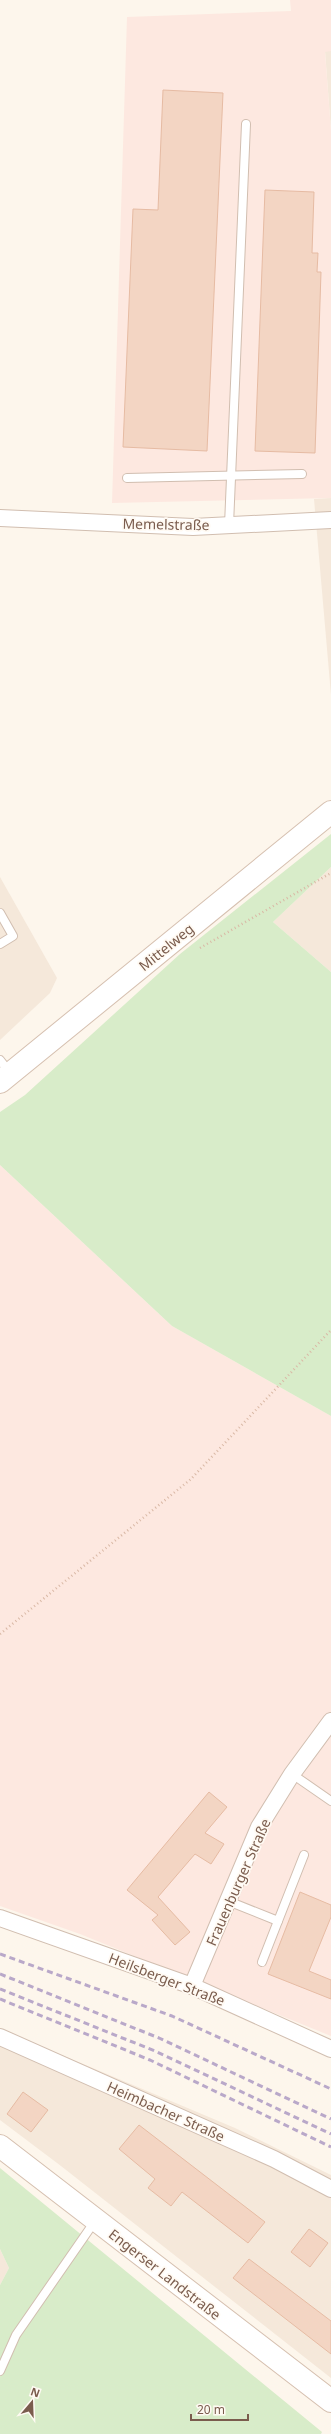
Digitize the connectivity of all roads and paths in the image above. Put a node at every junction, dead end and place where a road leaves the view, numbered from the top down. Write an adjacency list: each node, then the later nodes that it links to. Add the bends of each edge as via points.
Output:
1 (246, 124): 3 (lane)
2 (302, 474): 3 (lane)
3 (231, 476): 4 (lane); 7 (lane)
4 (127, 478)
5 (0, 518): 7 (street, Memelstraße, via 193,527)
6 (331, 520): 7 (street, Memelstraße)
7 (229, 525)
8 (331, 812): 13 (main road, Mittelweg)
9 (331, 873): 12 (path)
10 (0, 913): 11 (lane, via 13,936)
11 (0, 944)
12 (198, 949)
13 (3, 1072)
14 (331, 1330): 15 (path, via 191,1479)
15 (0, 1634)
16 (331, 1721): 17 (street, Frauenburger Straße)
17 (292, 1774): 18 (lane); 20 (street, Frauenburger Straße, via 259,1827)
18 (331, 1801)
19 (304, 1855): 22 (lane)
20 (228, 1901): 22 (lane); 24 (street, Frauenburger Straße)
21 (0, 1918): 24 (street, Heilsberger Straße)
22 (278, 1921): 23 (lane)
23 (262, 1962)
24 (192, 1986): 26 (street, Heilsberger Straße)
25 (0, 2037): 28 (street, Heimbacher Straße, via 274,2159)
26 (331, 2049)
27 (0, 2146): 29 (main road, Engerser Landstraße)
28 (331, 2189)
29 (96, 2220): 30 (lane, via 16,2335); 31 (main road, Engerser Landstraße)
30 (0, 2371)
31 (331, 2401)

